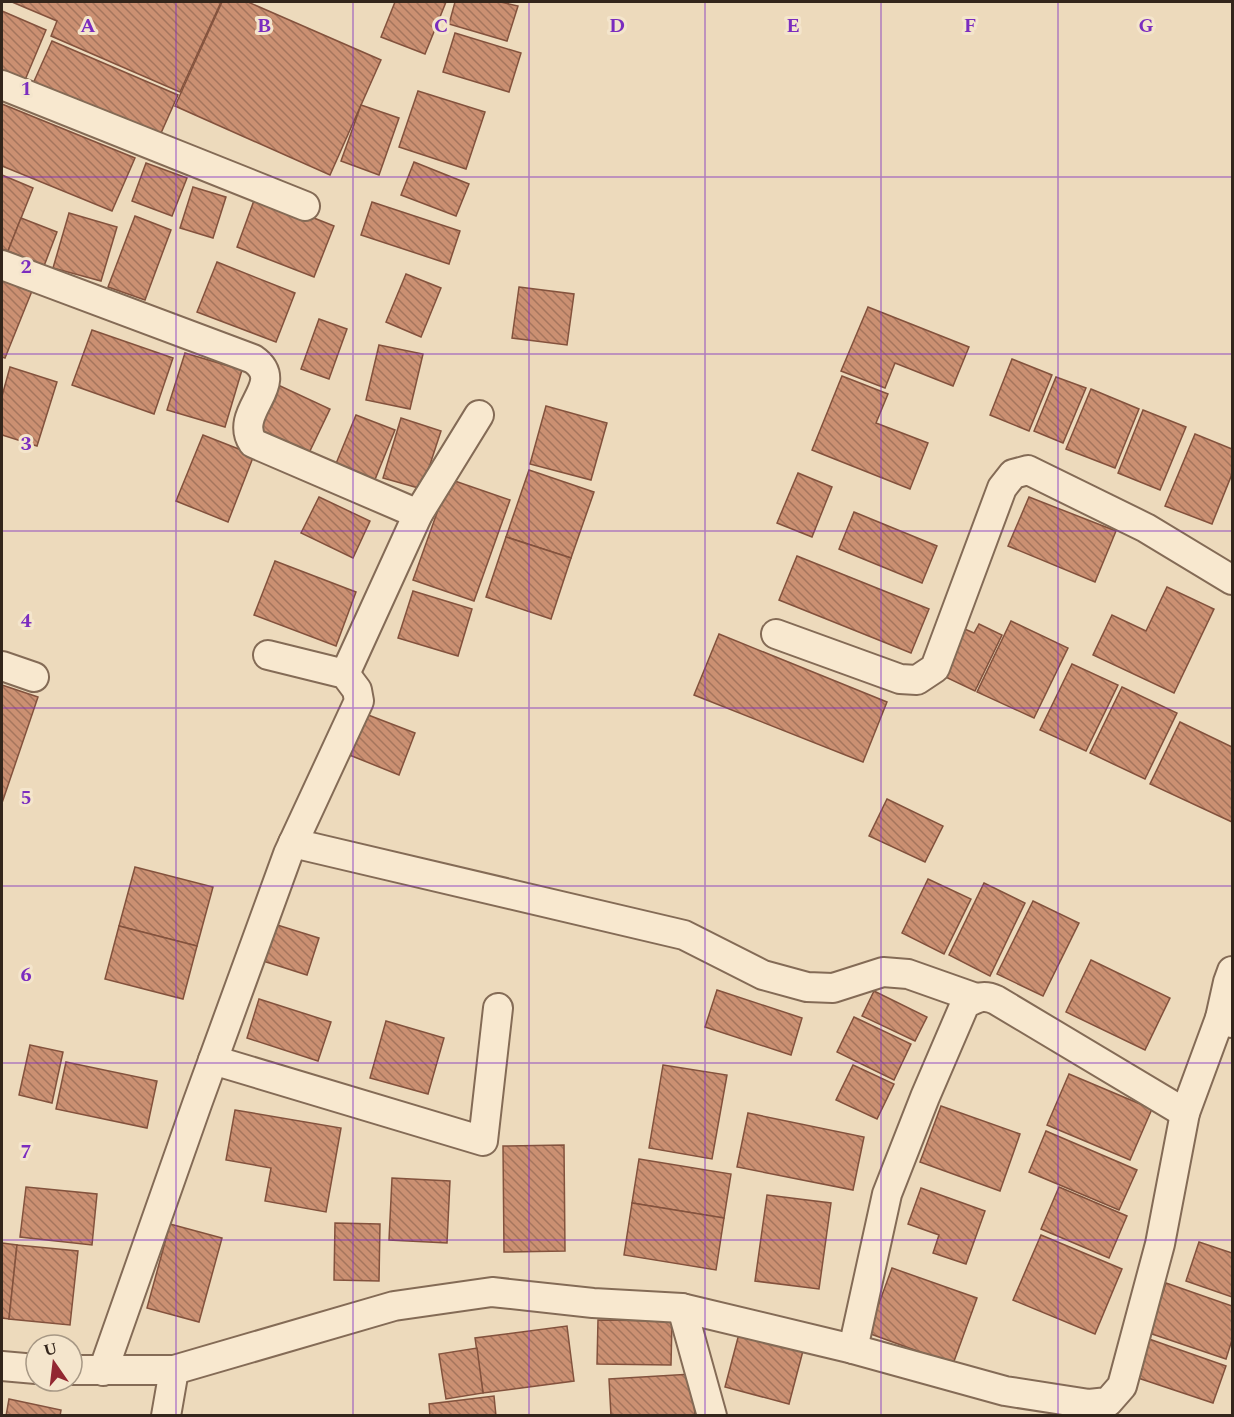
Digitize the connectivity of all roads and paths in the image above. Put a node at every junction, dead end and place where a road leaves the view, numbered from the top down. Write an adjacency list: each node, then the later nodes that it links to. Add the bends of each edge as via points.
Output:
1 (2, 85): 2 (street)
2 (305, 206)
3 (2, 265): 5 (street, via 254,359 262,365 266,384 248,419 247,434 253,443)
4 (478, 415): 5 (street)
5 (418, 514): 10 (street)
6 (1233, 580): 7 (street, via 1146,528 1028,470 1013,474 1002,488 935,668 918,680 900,679)
7 (776, 634)
8 (268, 656): 10 (street)
9 (2, 666): 11 (street)
10 (345, 674): 12 (street, via 352,680 359,701)
11 (34, 677)
12 (293, 843): 14 (street, via 684,935 763,975 807,987 833,988 884,972 908,974); 17 (street)
13 (1233, 971): 16 (street, via 1228,982)
14 (976, 998): 18 (street, via 996,1000); 20 (street, via 964,1004 887,1194)
15 (498, 1008): 17 (street, via 483,1141)
16 (1226, 1020): 18 (street)
17 (213, 1060): 25 (street)
18 (1185, 1113): 26 (street, via 1160,1244 1122,1386 1108,1402)
19 (682, 1308): 20 (street); 24 (street, via 492,1292 394,1306); 28 (street)
20 (853, 1349): 26 (street)
21 (2, 1366): 22 (street)
22 (24, 1368)
23 (84, 1370): 25 (street)
24 (174, 1370): 25 (street); 27 (street)
25 (103, 1371)
26 (1008, 1403)
27 (166, 1416)
28 (712, 1416)

